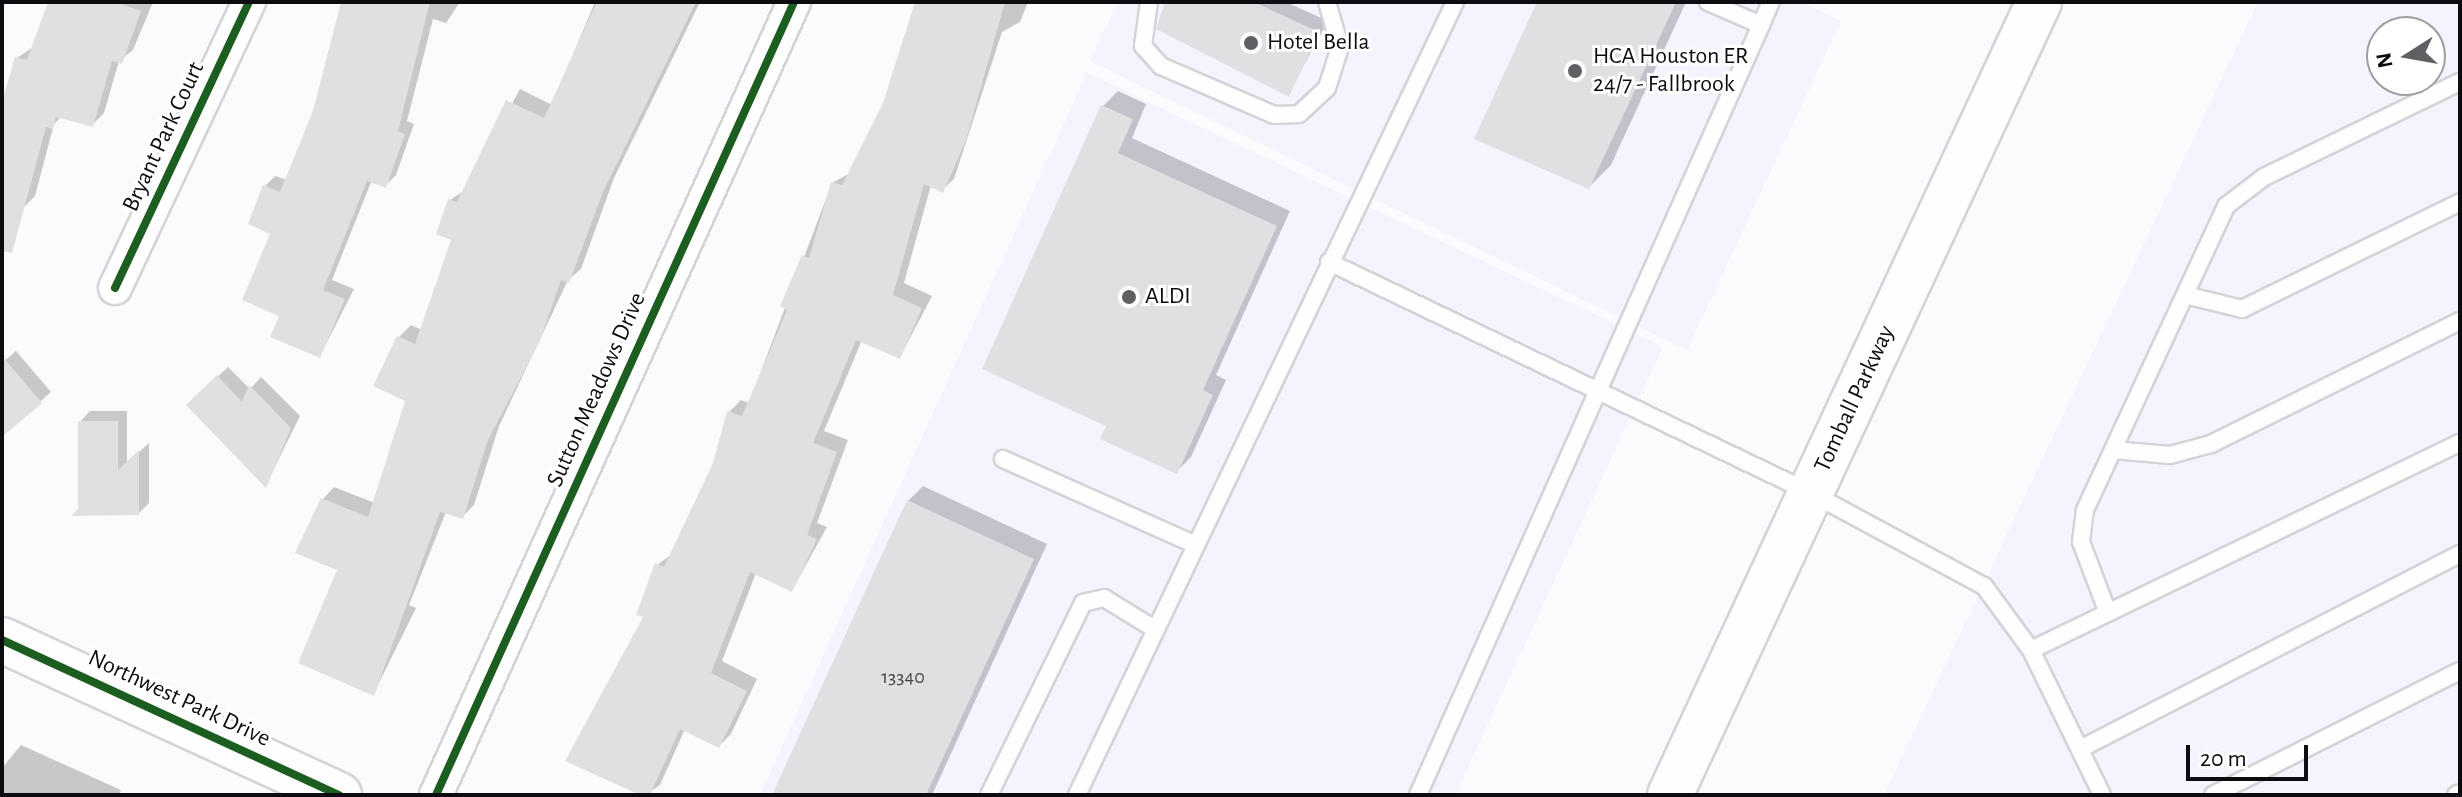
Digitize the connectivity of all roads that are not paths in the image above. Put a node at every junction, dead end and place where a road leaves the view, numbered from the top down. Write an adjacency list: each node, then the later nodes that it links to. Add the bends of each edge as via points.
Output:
1 (249, 2): 13 (street, Bryant Park Court)
2 (794, 2): 30 (street, Sutton Meadows Drive)
3 (1149, 2): 4 (lane, via 1141,22 1143,46 1161,66 1274,115 1299,114 1327,88 1340,47)
4 (1327, 2)
5 (1455, 2): 12 (lane)
6 (1708, 2): 9 (lane)
7 (1771, 2): 9 (lane)
8 (2039, 2): 20 (main road, Tomball Parkway)
9 (1761, 25): 16 (lane)
10 (2460, 82): 14 (lane, via 2264,177 2226,206)
11 (2460, 202): 14 (lane, via 2242,309)
12 (1329, 262): 16 (lane); 21 (lane)
13 (115, 288)
14 (2185, 295): 18 (lane)
15 (2460, 321): 18 (lane, via 2211,444 2170,455)
16 (1596, 396): 20 (lane); 33 (lane)
17 (2460, 443): 23 (lane)
18 (2113, 450): 23 (lane, via 2085,510 2081,542)
19 (1003, 459): 21 (lane)
20 (1811, 493): 26 (lane, via 1984,586); 34 (main road, Tomball Parkway)
21 (1192, 543): 24 (lane)
22 (2460, 554): 28 (lane)
23 (2108, 613): 26 (lane)
24 (1153, 628): 31 (lane, via 1104,598 1083,603); 32 (lane)
25 (2, 640): 29 (main road, Northwest Park Drive)
26 (2031, 650): 28 (lane)
27 (2460, 671): 36 (lane)
28 (2080, 749): 35 (lane)
29 (339, 795)
30 (436, 795)
31 (989, 795)
32 (1077, 795)
33 (1418, 795)
34 (1670, 795)
35 (2102, 795)
36 (2213, 795)

